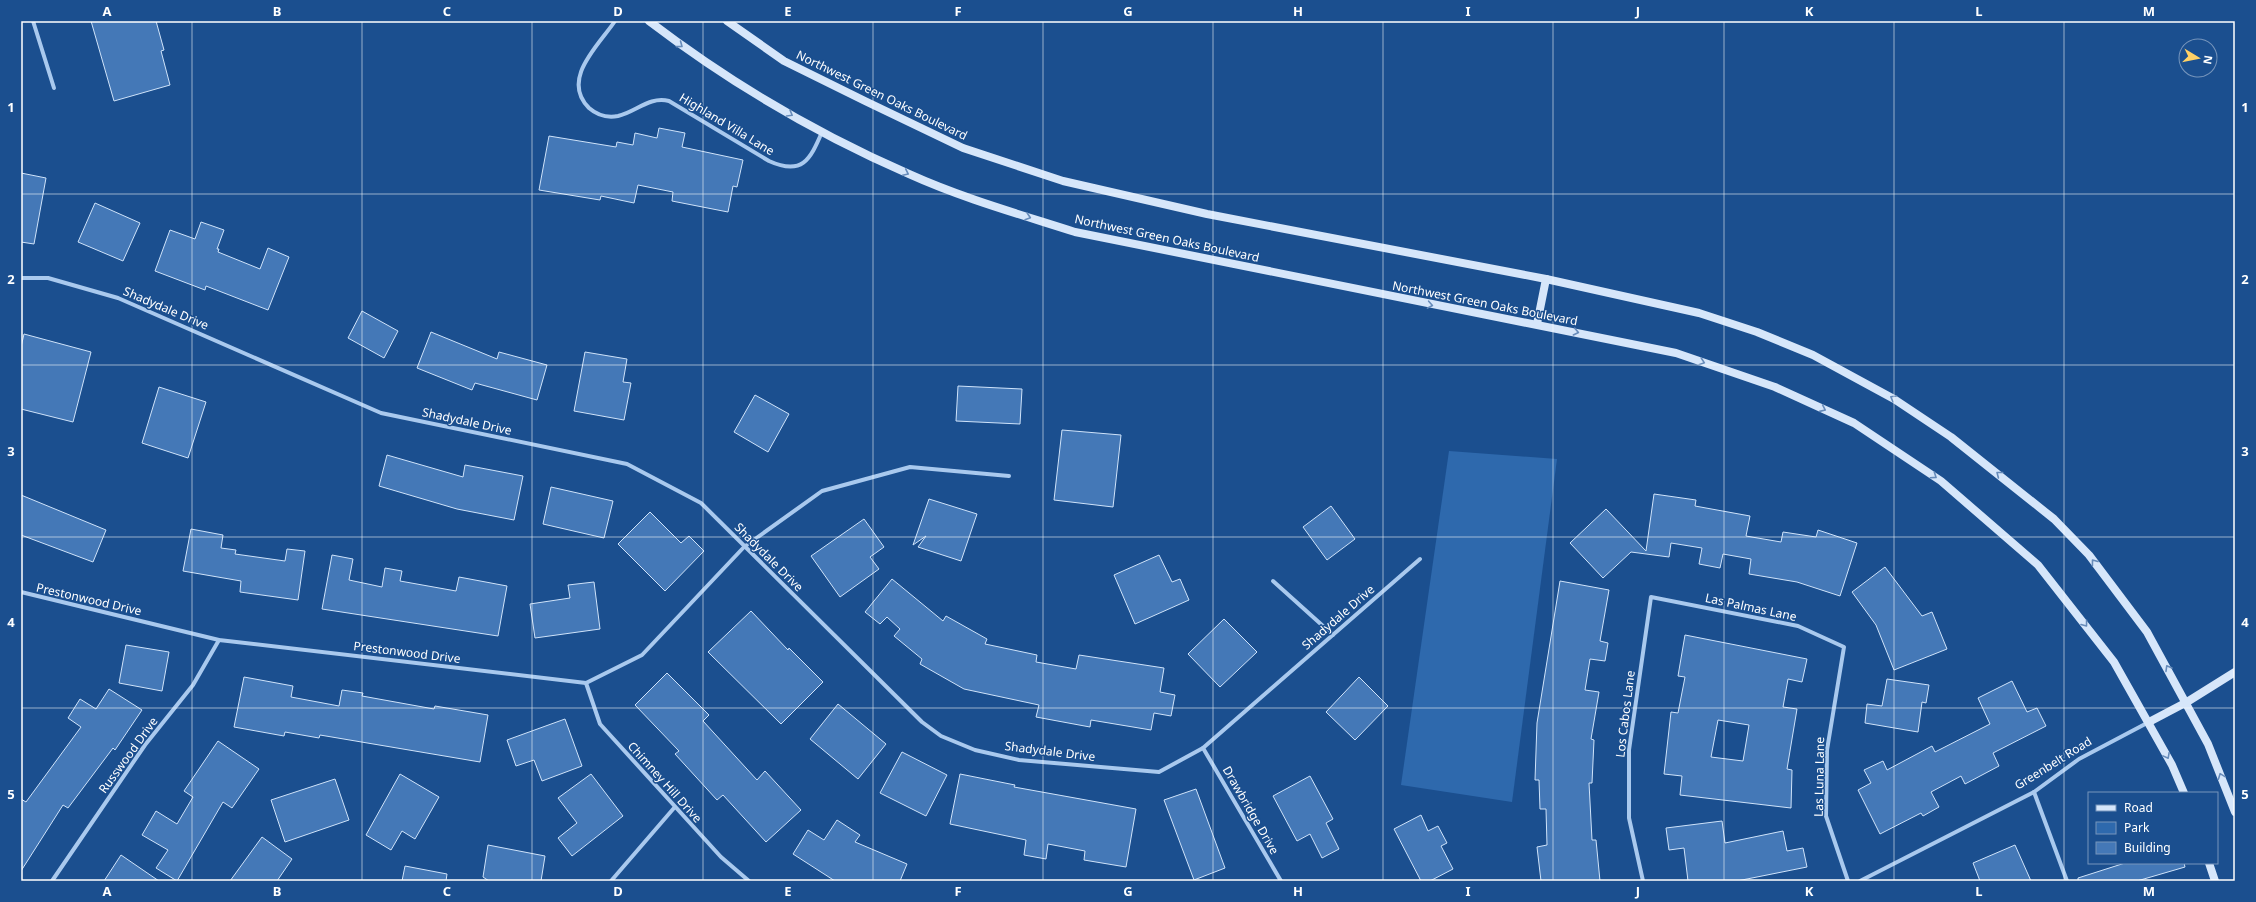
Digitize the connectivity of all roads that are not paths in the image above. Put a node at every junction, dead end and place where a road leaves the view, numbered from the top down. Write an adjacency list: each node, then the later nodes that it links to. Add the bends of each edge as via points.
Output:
1 (33, 21): 5 (street)
2 (616, 21): 6 (street, Highland Villa Lane, via 581,68 578,81 581,96 594,112 616,116 652,100 663,99 675,103 778,165 795,167 810,158)
3 (649, 21): 6 (main road, Northwest Green Oaks Boulevard, one-way to 6, via 756,95)
4 (727, 21): 8 (main road, Northwest Green Oaks Boulevard, via 784,61 866,102 963,148 1063,181 1207,214)
5 (54, 88)
6 (822, 132): 9 (main road, Northwest Green Oaks Boulevard, one-way to 9, via 910,175 1075,232 1392,298)
7 (21, 278): 11 (street, Shadydale Drive, via 48,278 118,298 381,413 627,464 701,503)
8 (1546, 279): 9 (main road); 21 (main road, Northwest Green Oaks Boulevard, one-way to 8, via 2147,632 2089,555 2054,519 1951,436 1894,399 1813,355 1757,332 1699,313)
9 (1538, 324): 22 (main road, Northwest Green Oaks Boulevard, one-way to 22, via 1676,353 1775,387 1854,422 1941,481 2038,565 2114,662)
10 (1009, 476): 11 (street, via 910,468 822,490)
11 (744, 547): 20 (street, via 642,655); 23 (street, Shadydale Drive, via 922,722 941,736 975,750 1019,760 1159,772)
12 (1420, 559): 16 (street, Shadydale Drive)
13 (1273, 581): 16 (street)
14 (21, 592): 17 (street, Prestonwood Drive)
15 (1651, 597): 18 (street, Las Palmas Lane, via 1798,626); 33 (street, Los Cabos Lane, via 1629,750 1629,818)
16 (1333, 635): 23 (street, Shadydale Drive)
17 (219, 640): 20 (street, Prestonwood Drive); 29 (street, Russwood Drive, via 193,685 145,745)
18 (1844, 647): 34 (street, Las Luna Lane, via 1827,750 1826,816)
19 (2235, 672): 21 (main road, Greenbelt Road)
20 (586, 682): 26 (street, Chimney Hill Drive, via 600,724)
21 (2187, 702): 22 (main road, Greenbelt Road); 27 (main road, Northwest Green Oaks Boulevard, one-way to 21, via 2208,744)
22 (2149, 722): 24 (street, Greenbelt Road, via 2079,759); 25 (main road, Northwest Green Oaks Boulevard, one-way to 25)
23 (1203, 748): 32 (street, Drawbridge Drive)
24 (2034, 792): 35 (street, Greenbelt Road); 36 (street)
25 (2184, 792)
26 (674, 808): 30 (street); 31 (street, Chimney Hill Drive, via 720,857)
27 (2235, 812)
28 (2209, 864): 37 (main road)
29 (52, 881)
30 (611, 881)
31 (750, 881)
32 (1281, 881)
33 (1643, 881)
34 (1848, 881)
35 (1860, 881)
36 (2067, 881)
37 (2215, 881)

